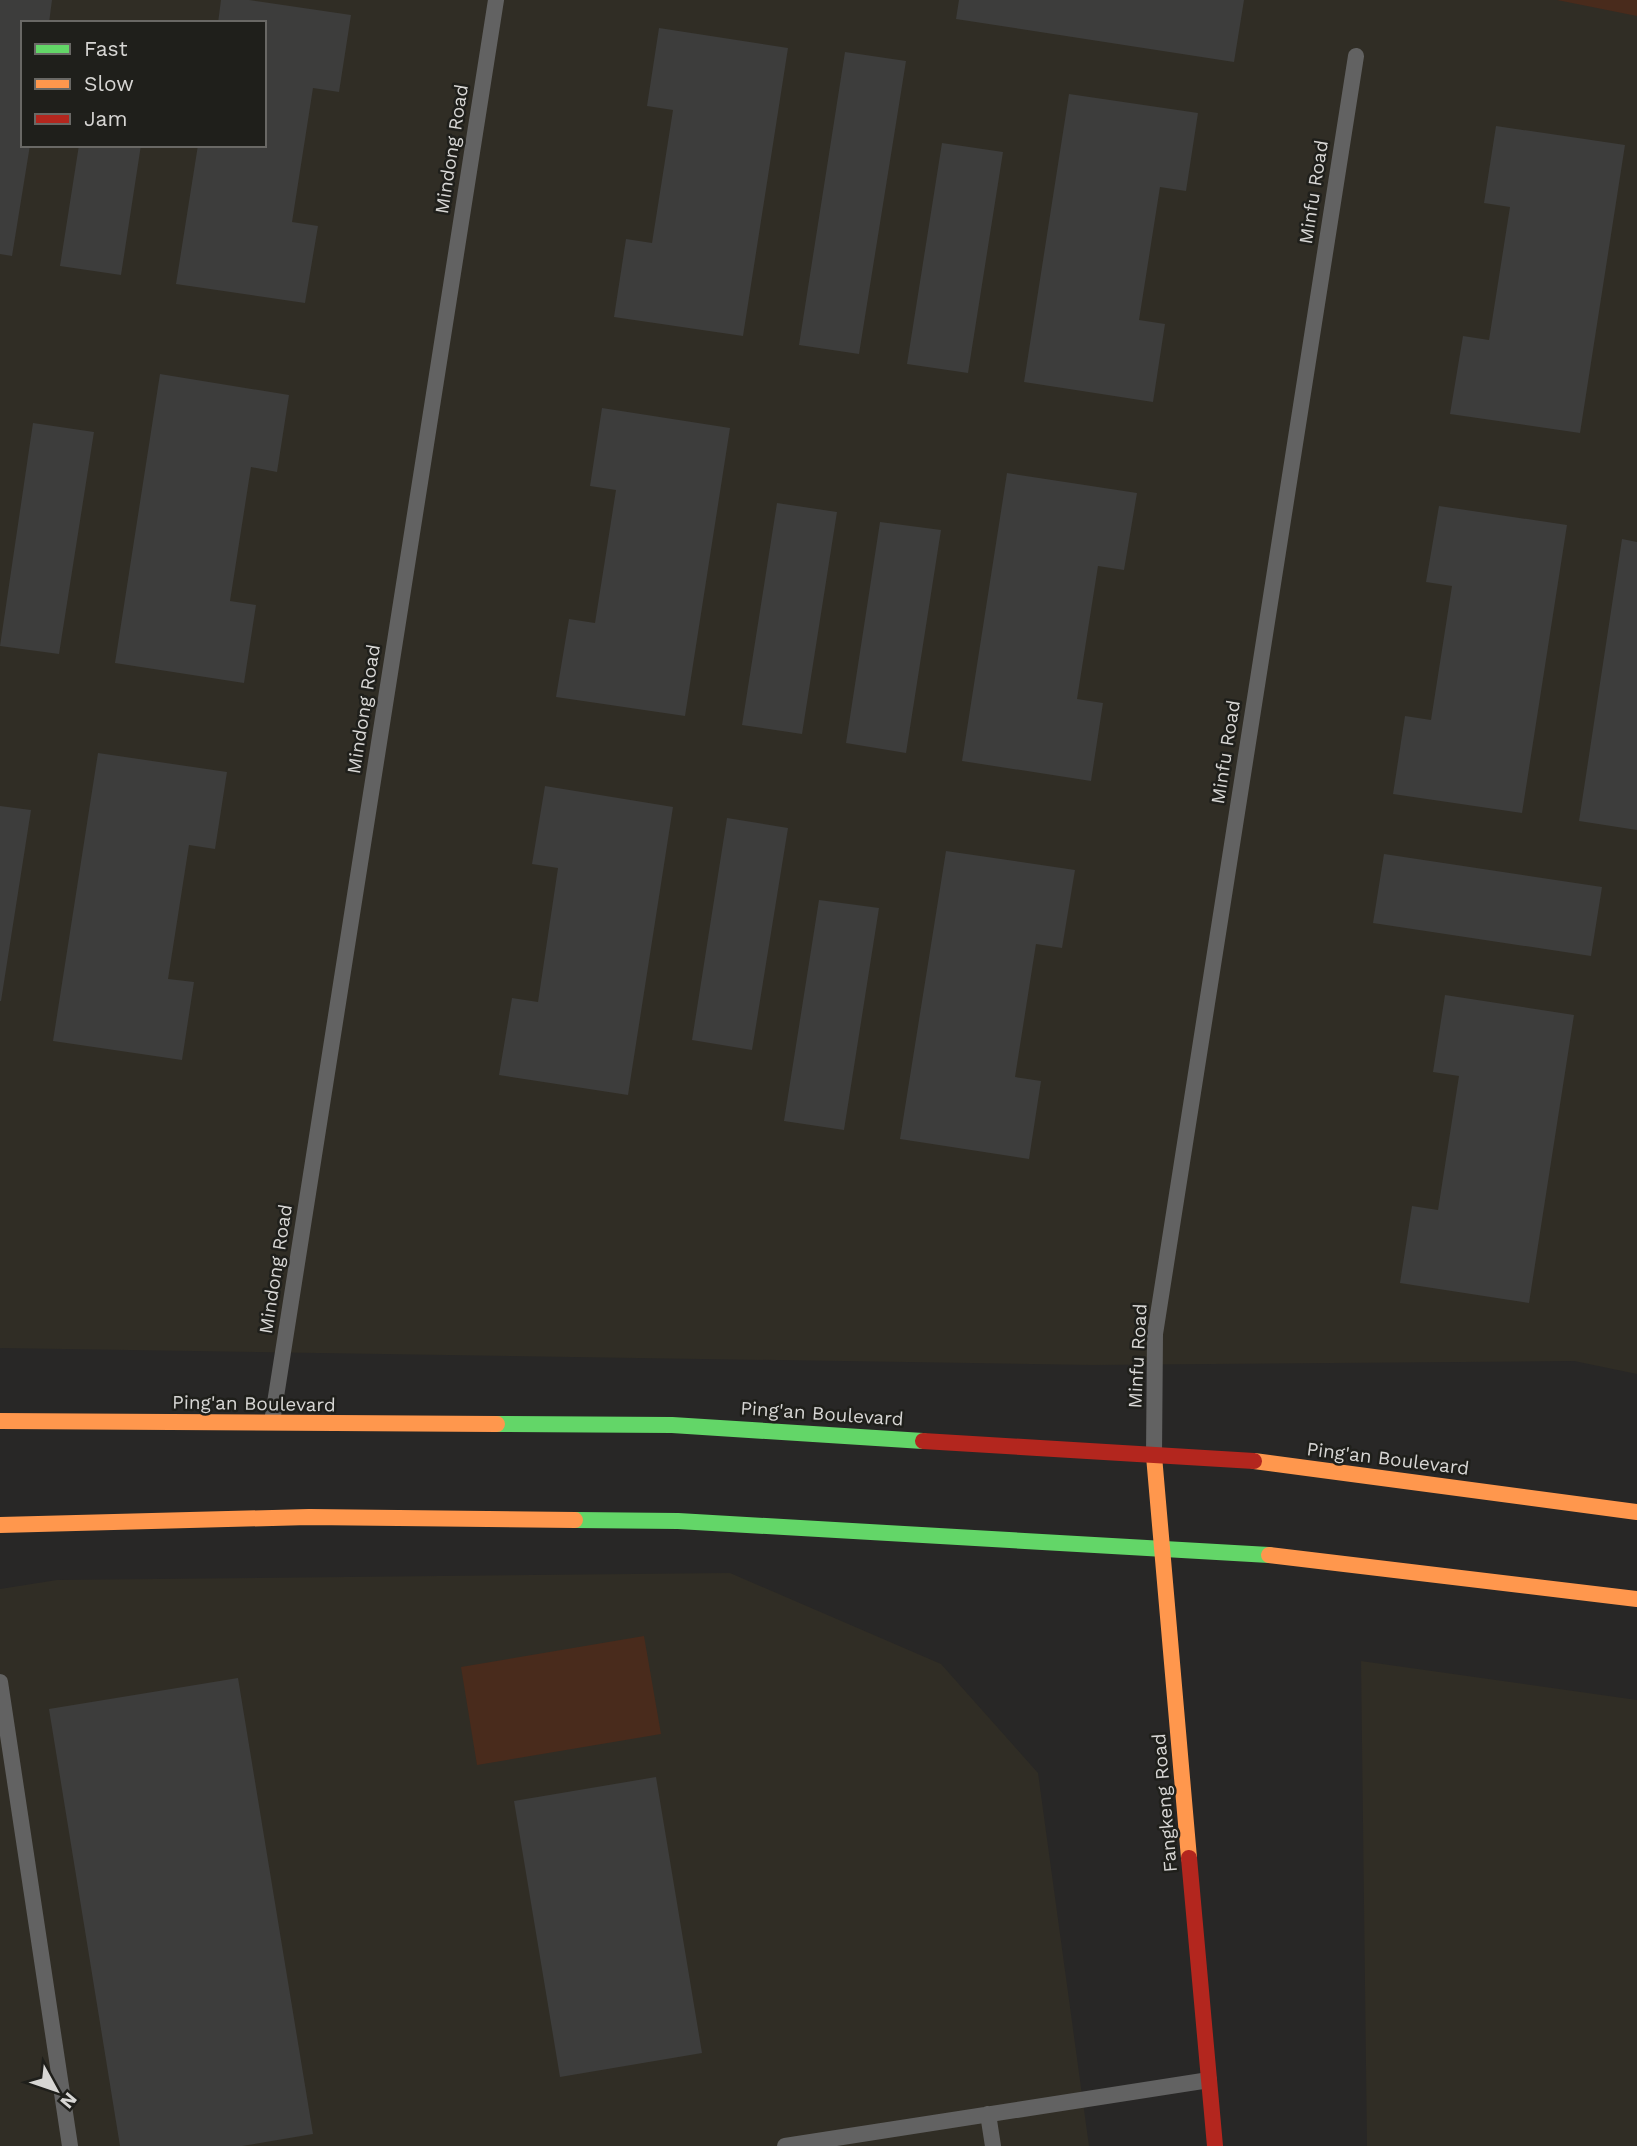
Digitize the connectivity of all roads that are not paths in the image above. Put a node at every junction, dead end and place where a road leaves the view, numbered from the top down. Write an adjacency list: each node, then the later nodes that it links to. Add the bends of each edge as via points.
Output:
1 (496, 0): 4 (lane, Mindong Road)
2 (1356, 56): 5 (lane, Minfu Road, via 1155,1334)
3 (0, 1421): 4 (main road, Ping'an Boulevard)
4 (272, 1424): 5 (main road, Ping'an Boulevard, via 672,1424)
5 (1154, 1456): 6 (main road, Ping'an Boulevard, via 1254,1461); 8 (main road, Fangkeng Road)
6 (1637, 1512)
7 (0, 1525): 8 (main road, via 309,1517 678,1521)
8 (1163, 1550): 9 (main road, via 1297,1556); 11 (main road, Fangkeng Road)
9 (1637, 1599)
10 (0, 1682): 13 (lane)
11 (1209, 2080): 12 (lane); 16 (main road, Fangkeng Road)
12 (988, 2114): 14 (lane); 15 (lane)
13 (70, 2146)
14 (785, 2146)
15 (993, 2146)
16 (1215, 2146)

